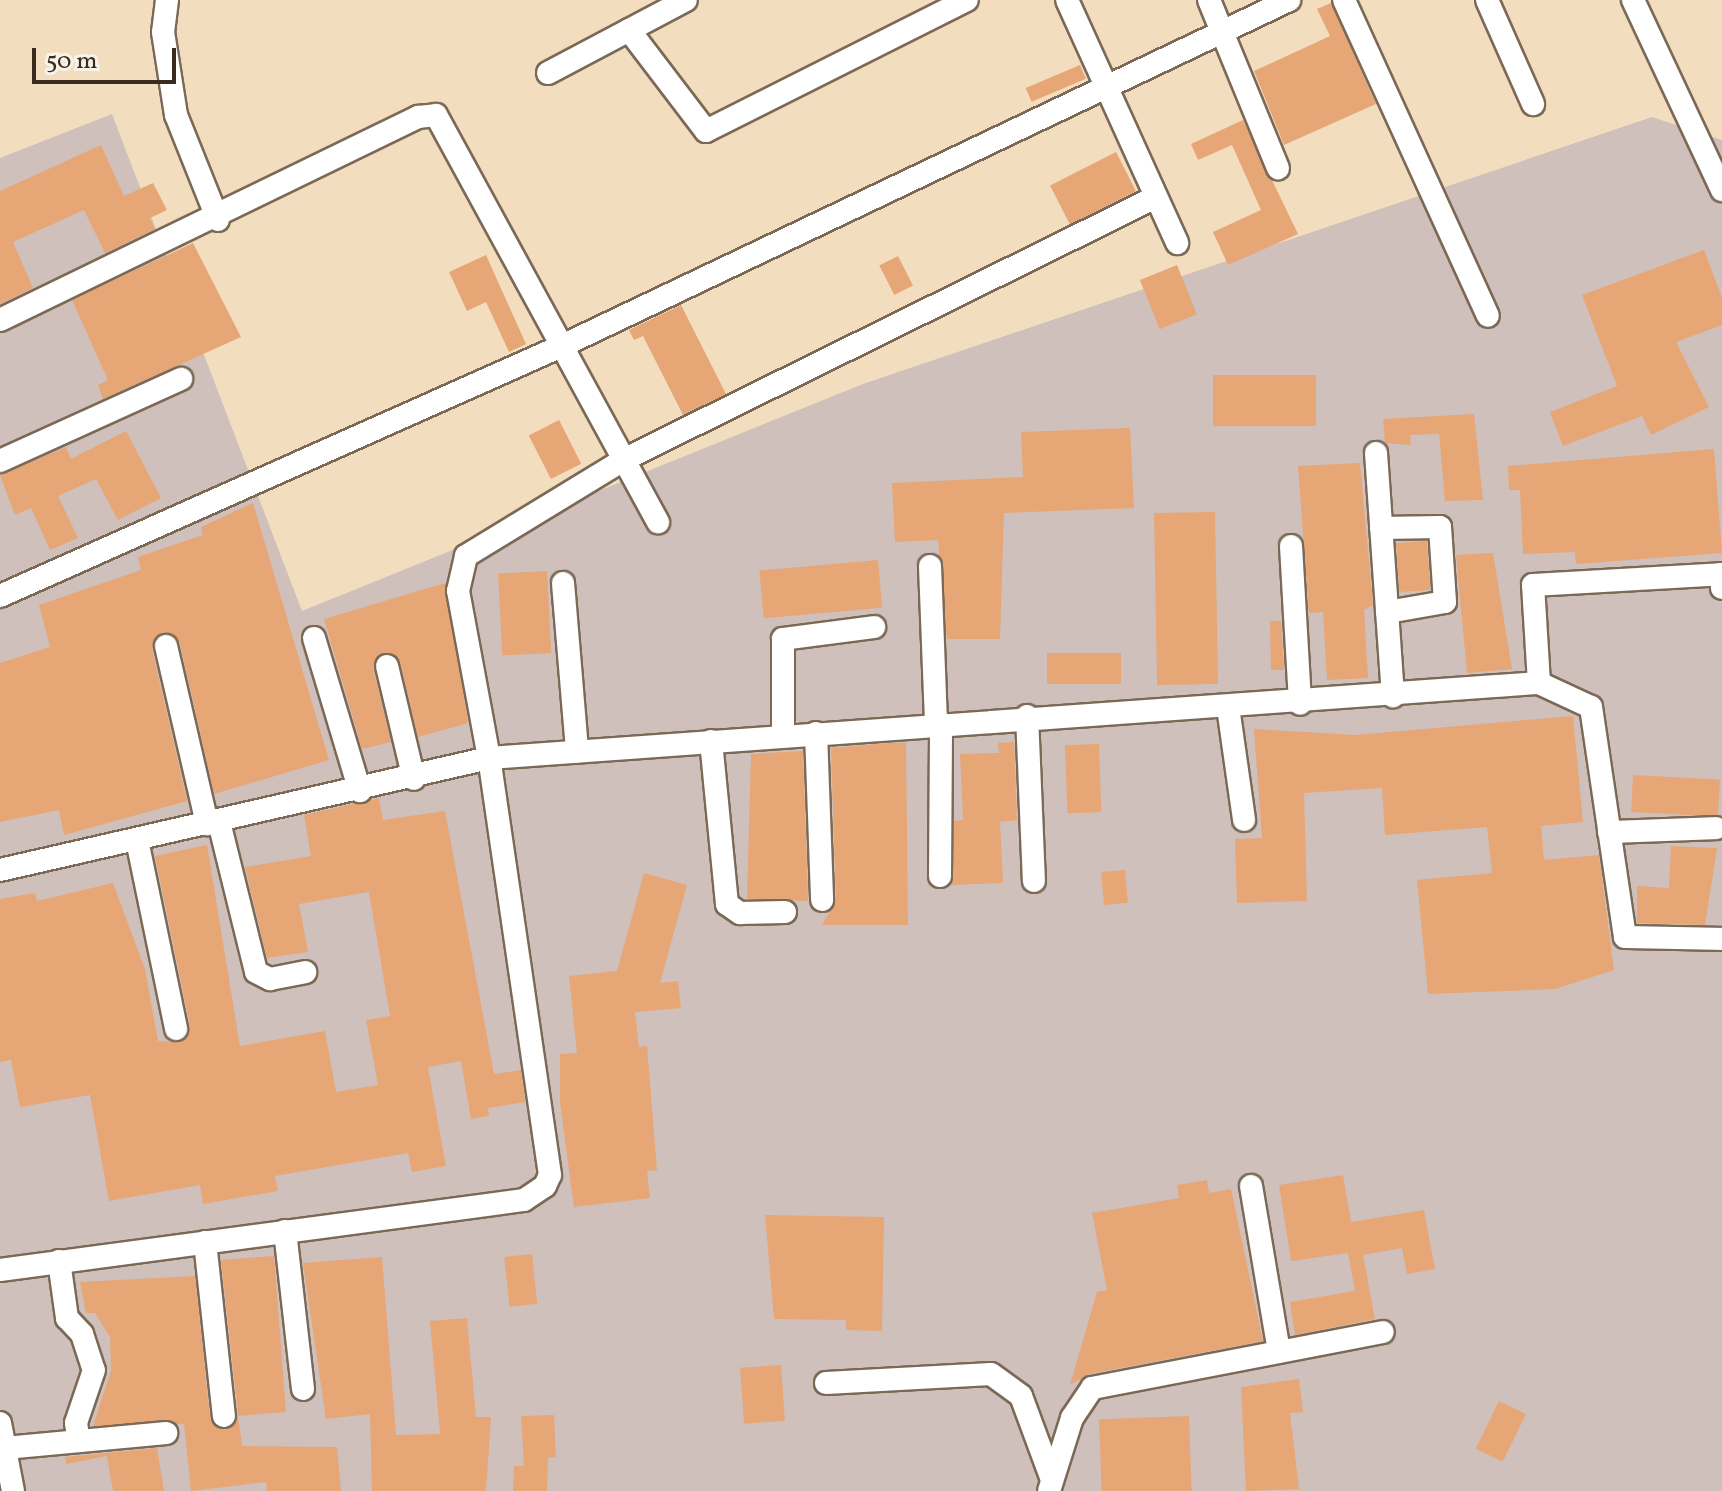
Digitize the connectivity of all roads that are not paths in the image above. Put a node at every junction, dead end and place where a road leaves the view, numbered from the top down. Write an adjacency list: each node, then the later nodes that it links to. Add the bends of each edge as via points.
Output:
1 (167, 0): 18 (street, via 163,32 176,115)
2 (686, 0): 10 (street)
3 (967, 0): 10 (street, via 706,131)
4 (1067, 0): 13 (street)
5 (1209, 0): 11 (street)
6 (1289, 0): 11 (street)
7 (1344, 0): 20 (street)
8 (1487, 0): 14 (street)
9 (1633, 0): 16 (street)
10 (629, 30): 12 (street)
11 (1224, 32): 13 (street); 15 (street)
12 (548, 73)
13 (1109, 90): 17 (street); 22 (street)
14 (1533, 104)
15 (1278, 168)
16 (1719, 176)
17 (1156, 197): 19 (street); 25 (street)
18 (218, 220): 21 (street); 22 (street, via 418,117 436,115)
19 (1177, 243)
20 (1488, 316)
21 (0, 320)
22 (566, 344): 25 (street); 33 (street)
23 (181, 379): 26 (street)
24 (1376, 453): 28 (street)
25 (625, 459): 27 (street); 49 (street, via 466,556 460,569)
26 (0, 461)
27 (658, 523)
28 (1381, 528): 34 (street); 34 (street, via 1440,527 1445,602)
29 (1291, 546): 41 (street)
30 (930, 566): 44 (street)
31 (563, 583): 48 (street)
32 (1722, 588): 39 (street, via 1721,574 1533,585)
33 (0, 596)
34 (1387, 612): 40 (street)
35 (874, 627): 46 (street, via 783,639)
36 (314, 638): 51 (street)
37 (166, 646): 53 (street)
38 (387, 666): 50 (street)
39 (1539, 683): 40 (street); 55 (street, via 1591,707)
40 (1393, 696): 41 (street)
41 (1300, 704): 42 (street)
42 (1228, 707): 43 (street); 52 (street)
43 (1027, 716): 44 (street); 59 (street)
44 (938, 723): 45 (street); 58 (street)
45 (816, 733): 46 (street); 60 (street)
46 (783, 735): 47 (street)
47 (711, 741): 48 (street); 61 (street, via 727,904 740,913)
48 (577, 751): 49 (street)
49 (489, 758): 50 (street); 66 (street, via 550,1175 524,1200)
50 (414, 779): 51 (street)
51 (360, 791): 53 (street)
52 (1244, 820)
53 (213, 823): 56 (street); 63 (street, via 256,972 270,979)
54 (1716, 828): 55 (street)
55 (1609, 832): 62 (street, via 1625,937)
56 (137, 840): 57 (street); 64 (street)
57 (0, 870)
58 (940, 876)
59 (1034, 881)
60 (822, 900)
61 (785, 912)
62 (1722, 939)
63 (305, 972)
64 (176, 1029)
65 (1251, 1186): 71 (street)
66 (285, 1231): 67 (street); 73 (street)
67 (205, 1242): 68 (street); 74 (street)
68 (59, 1261): 69 (street); 77 (street, via 67,1318 82,1334 94,1370 76,1423)
69 (0, 1270)
70 (1383, 1332): 71 (street)
71 (1279, 1352): 79 (street, via 1092,1388 1080,1398)
72 (826, 1383): 79 (street, via 991,1374 1021,1396)
73 (303, 1389)
74 (224, 1416)
75 (0, 1423): 78 (street)
76 (166, 1433): 77 (street)
77 (79, 1441): 78 (street)
78 (5, 1448): 80 (street)
79 (1050, 1484)
80 (13, 1491)

